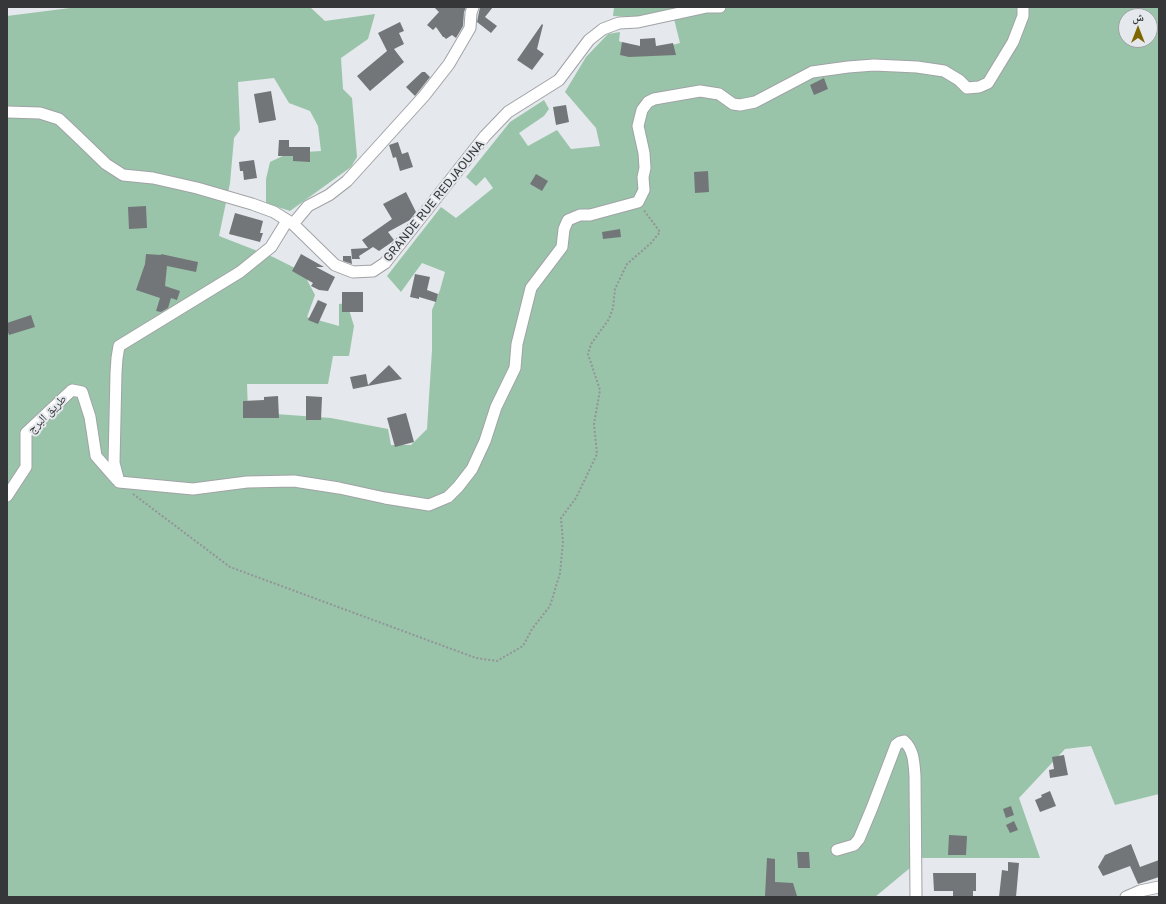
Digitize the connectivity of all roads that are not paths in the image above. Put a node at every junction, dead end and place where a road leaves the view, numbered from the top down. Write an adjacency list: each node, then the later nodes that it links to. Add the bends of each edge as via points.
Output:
1 (474, 7): 5 (street, via 470,28 449,64 424,96 347,181 329,195 308,206)
2 (720, 7): 5 (street, GRANDE RUE REDJAOUNA, via 706,7 638,22 619,23 603,29 589,40 559,80 508,112 485,136 385,263 373,271 353,272 335,265)
3 (1023, 7): 6 (street, via 1023,16 1013,42 988,83 979,87 967,88 944,71 874,65 812,72 755,102 740,105 733,104 719,94 700,91 648,102 642,110 638,126 645,168 644,190 638,202 568,220 562,247 531,288 517,344 515,368 496,407 485,441 472,469 458,488 448,496 429,505 294,481 247,482 193,489)
4 (7, 112): 5 (street, GRANDE RUE REDJAOUNA, via 40,113 59,119 106,164 123,175 153,178 197,188 266,209)
5 (290, 222): 6 (street, via 272,247 240,272 119,346 114,463)
6 (119, 482): 7 (street, طريق البرج, via 96,456 90,417 82,392 72,390 26,432 26,467)
7 (7, 496)
8 (837, 850): 10 (street, via 854,845 859,839 896,745 904,741 914,758)
9 (1159, 887): 11 (street)
10 (916, 897)
11 (1126, 897)

